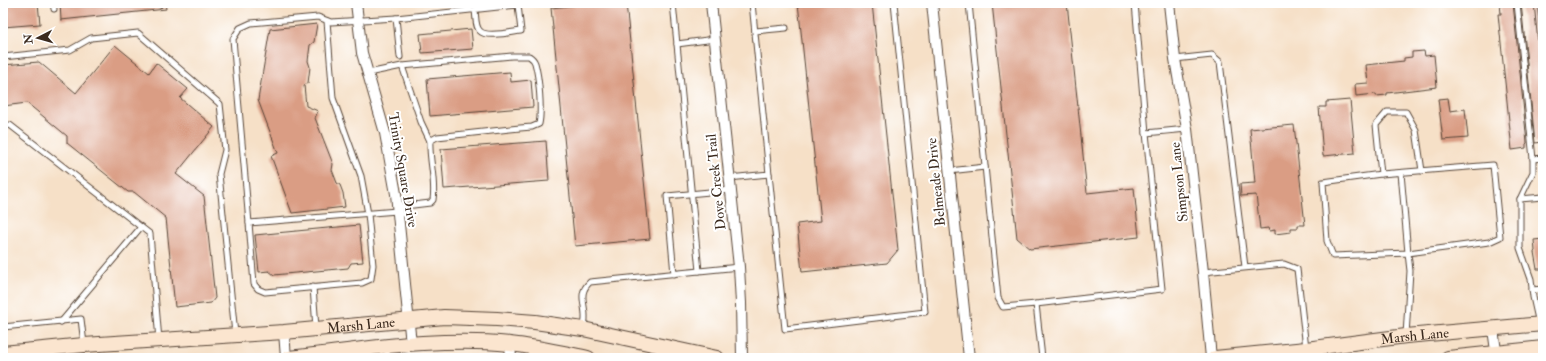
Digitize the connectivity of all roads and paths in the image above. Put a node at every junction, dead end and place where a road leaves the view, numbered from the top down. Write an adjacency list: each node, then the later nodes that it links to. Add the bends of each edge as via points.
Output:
1 (53, 3): 13 (lane)
2 (356, 3): 17 (street, Trinity Square Drive)
3 (673, 3): 22 (lane)
4 (711, 3): 21 (street, Dove Creek Trail)
5 (752, 3): 19 (lane)
6 (894, 3): 38 (lane, via 925,312 785,329)
7 (932, 3): 35 (street, Belmeade Drive)
8 (968, 3): 34 (lane)
9 (1135, 3): 30 (lane)
10 (1168, 3): 25 (street, Simpson Lane)
11 (1517, 3): 33 (lane)
12 (1540, 3): 20 (lane)
13 (54, 9)
14 (475, 10): 14 (lane, via 518,5 521,31 490,35 480,32); 15 (lane)
15 (396, 18): 17 (lane); 24 (lane)
16 (327, 21): 17 (lane); 46 (lane, via 333,98 361,176); 47 (lane, via 318,18 251,23 240,28 233,39)
17 (358, 21): 27 (street, Trinity Square Drive, via 362,53)
18 (786, 28): 19 (lane)
19 (755, 31): 38 (lane)
20 (1543, 32)
21 (715, 39): 22 (lane); 40 (street, Dove Creek Trail)
22 (677, 44): 42 (lane)
23 (3, 57): 67 (lane, via 70,50 90,38 138,34 220,104 225,150 219,174)
24 (400, 57)
25 (1174, 59): 29 (street, Simpson Lane); 51 (lane, via 1212,55 1220,62)
26 (402, 66): 27 (lane); 31 (lane); 31 (lane, via 512,56 530,56 535,62 539,124 532,127 437,136)
27 (368, 73): 45 (street, Trinity Square Drive, via 385,133)
28 (3, 126): 48 (lane, via 10,125)
29 (1187, 129): 30 (lane); 53 (street, Simpson Lane)
30 (1146, 133): 58 (lane, via 1162,289)
31 (430, 141): 45 (lane, via 429,153 435,190 433,200 430,203)
32 (1543, 158): 33 (lane)
33 (1533, 159): 44 (lane, via 1533,172)
34 (985, 167): 35 (lane); 58 (lane, via 998,298 1003,306)
35 (949, 171): 83 (street, Belmeade Drive)
36 (1422, 171): 37 (lane); 39 (lane, via 1416,130 1406,112 1387,112 1376,125); 49 (lane, via 1493,165 1500,237 1489,242)
37 (1401, 173): 39 (lane); 49 (lane)
38 (769, 174): 40 (lane)
39 (1381, 174): 49 (lane, via 1323,182 1327,241 1333,256)
40 (729, 178): 41 (street, Dove Creek Trail)
41 (731, 190): 42 (lane); 50 (street, Dove Creek Trail)
42 (692, 194): 52 (lane); 54 (lane, via 666,196)
43 (1543, 197): 44 (lane)
44 (1520, 199): 57 (lane, via 1520,248)
45 (397, 209): 46 (lane); 59 (street, Trinity Square Drive)
46 (368, 214): 47 (lane); 55 (lane, via 373,265 371,279 362,283)
47 (249, 223): 55 (lane, via 254,284 258,289 265,292)
48 (141, 226): 60 (lane); 69 (lane, via 150,234)
49 (1408, 253): 68 (lane, via 1410,271)
50 (739, 267): 52 (lane); 82 (street, Dove Creek Trail)
51 (1245, 267): 53 (lane); 73 (lane, via 1284,264 1297,269)
52 (699, 271): 54 (lane)
53 (1203, 272): 85 (street, Simpson Lane)
54 (674, 274): 64 (lane, via 590,282 583,294)
55 (313, 287): 63 (lane)
56 (1543, 289): 57 (lane)
57 (1532, 290): 61 (lane)
58 (1036, 304): 84 (lane)
59 (409, 320): 63 (main road, Marsh Lane); 64 (main road, Marsh Lane, via 444,317 497,319); 70 (street, Trinity Square Drive)
60 (61, 322): 62 (lane); 74 (lane, via 81,319)
61 (1541, 324): 65 (main road, Marsh Lane)
62 (3, 327)
63 (316, 328): 66 (main road, Marsh Lane)
64 (583, 329): 81 (main road, Marsh Lane)
65 (1493, 329): 68 (main road, Marsh Lane); 77 (street)
66 (284, 332): 67 (main road, Marsh Lane); 78 (street)
67 (235, 334): 69 (main road, Marsh Lane)
68 (1406, 336): 73 (main road, Marsh Lane)
69 (159, 340): 74 (main road, Marsh Lane)
70 (411, 344): 71 (main road, Marsh Lane); 75 (main road, Marsh Lane)
71 (510, 344): 79 (street); 80 (main road, Marsh Lane)
72 (1543, 348): 77 (main road, Marsh Lane)
73 (1306, 349): 86 (main road, Marsh Lane)
74 (85, 352): 76 (main road, Marsh Lane)
75 (387, 352): 78 (main road, Marsh Lane)
76 (3, 353)
77 (1497, 355): 87 (main road, Marsh Lane)
78 (287, 358)
79 (511, 358)
80 (588, 358)
81 (717, 358)
82 (742, 358)
83 (969, 358)
84 (1042, 358)
85 (1211, 358)
86 (1216, 358)
87 (1448, 358)

